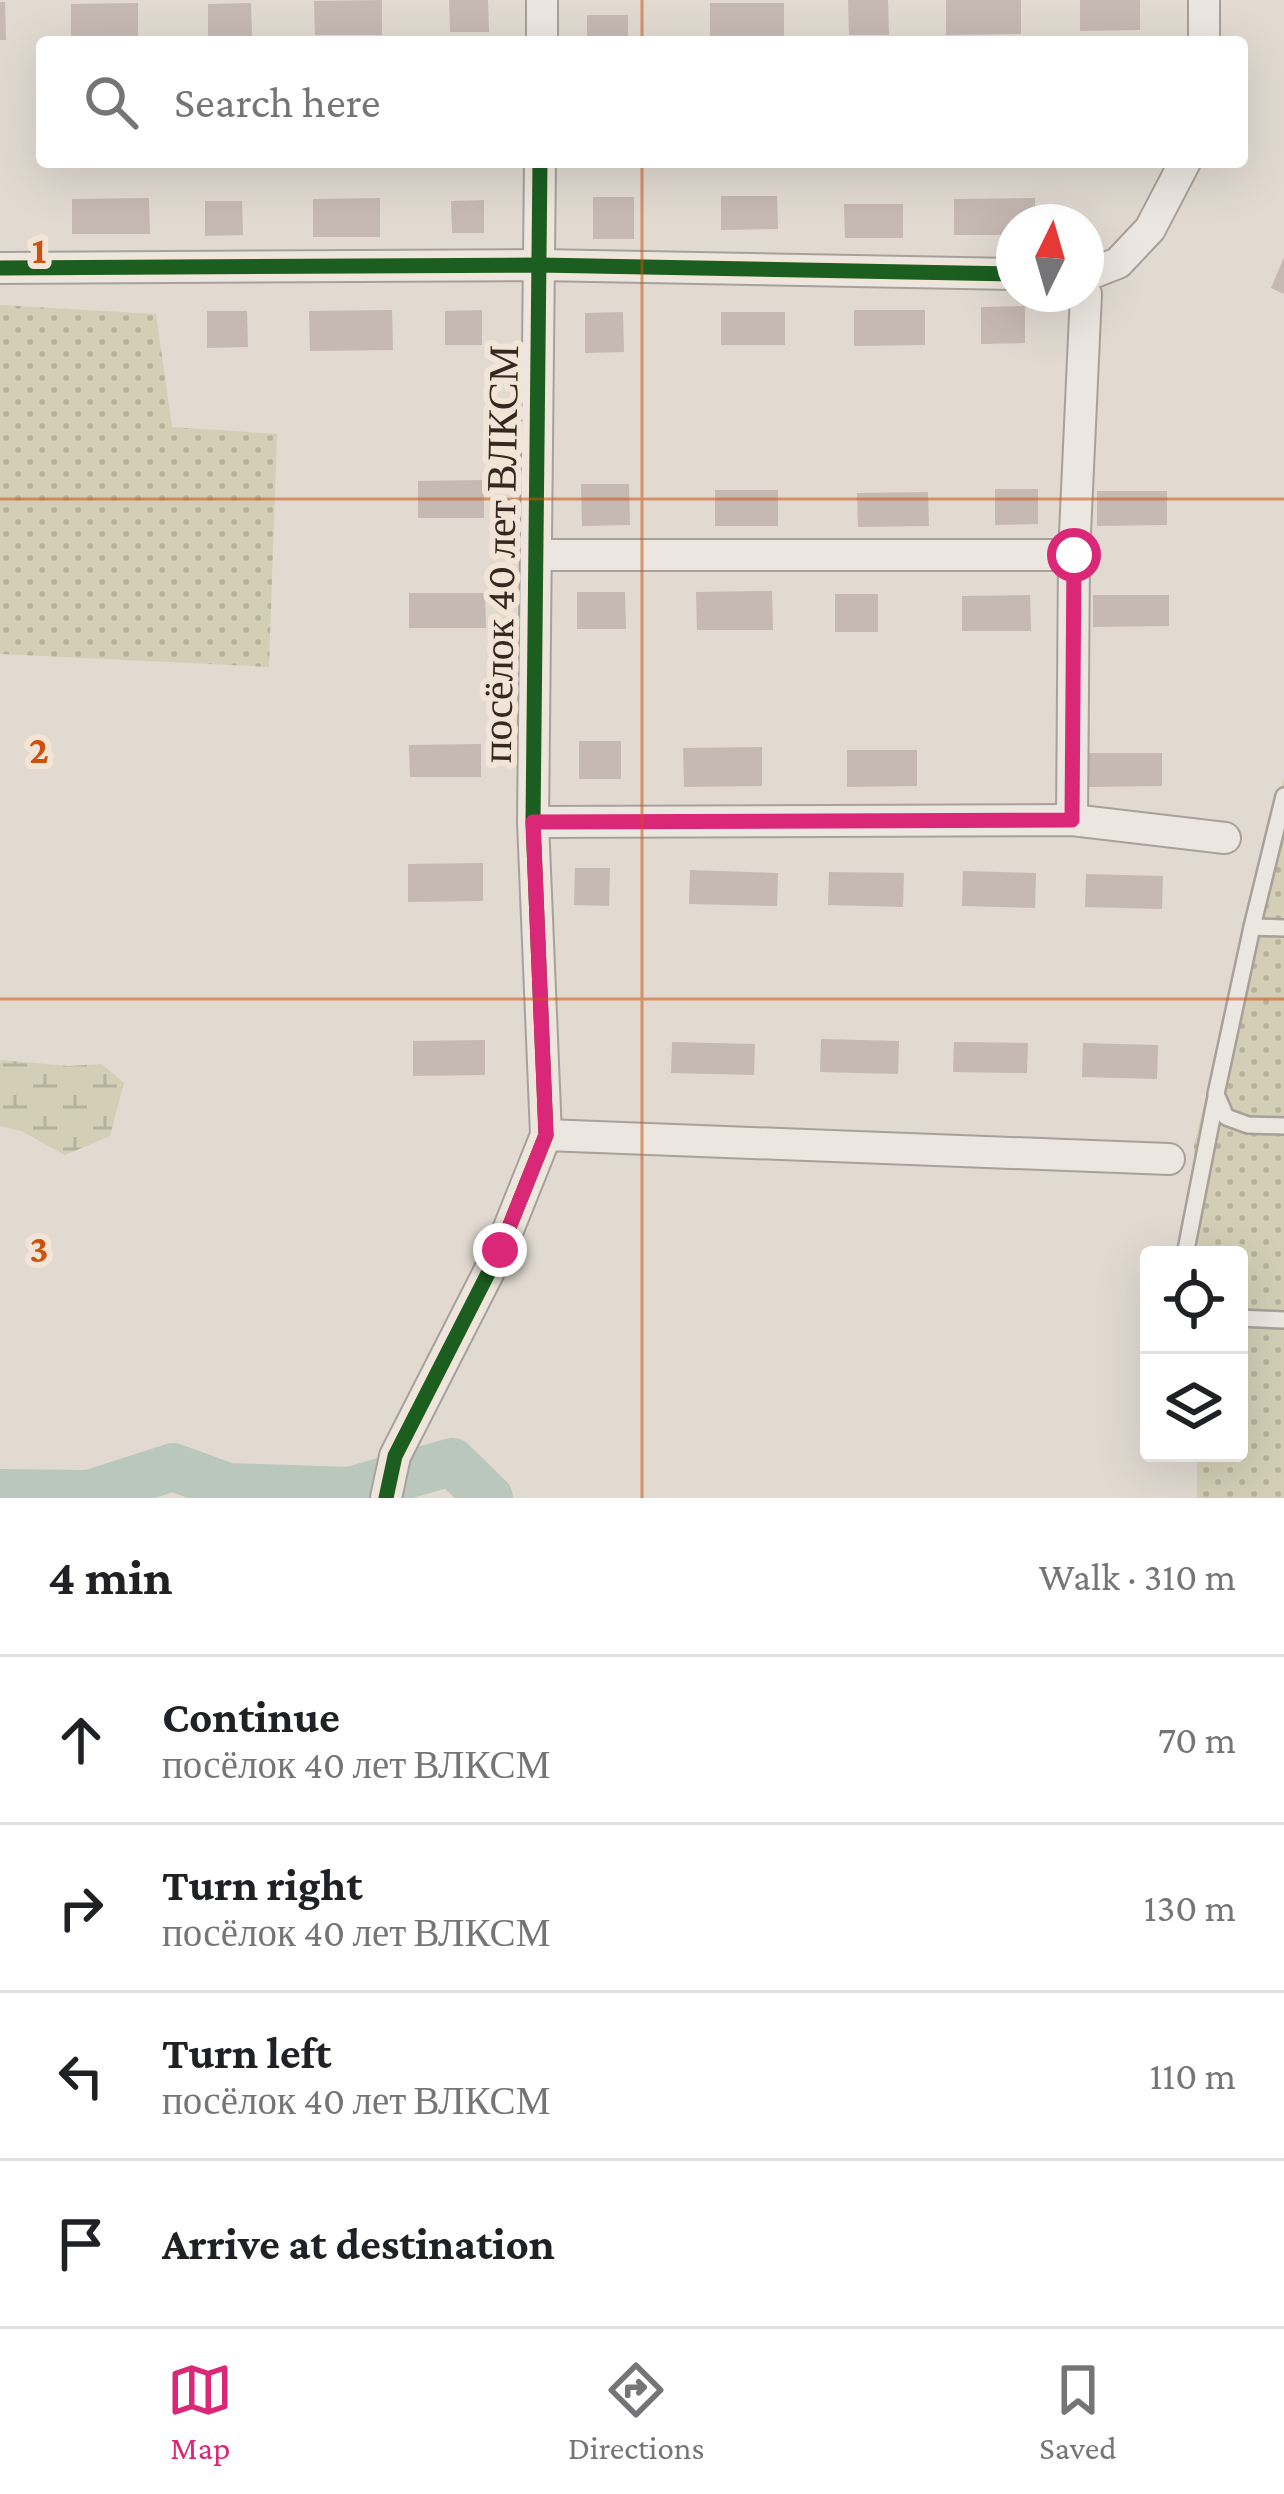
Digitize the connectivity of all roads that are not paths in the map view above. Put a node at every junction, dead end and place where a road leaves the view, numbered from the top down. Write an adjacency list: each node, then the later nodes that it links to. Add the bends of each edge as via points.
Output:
1 (542, 0): 3 (street)
2 (1204, 0): 4 (street)
3 (542, 36)
4 (1204, 36)
5 (540, 168): 7 (street, посёлок 40 лет ВЛКСМ)
6 (1182, 168): 9 (street, via 1150,229)
7 (539, 266): 8 (street); 10 (street); 12 (street, посёлок 40 лет ВЛКСМ)
8 (0, 268)
9 (1104, 268)
10 (996, 274)
11 (1085, 312): 13 (street)
12 (536, 555): 13 (street, посёлок 40 лет ВЛКСМ); 16 (street, посёлок 40 лет ВЛКСМ)
13 (1074, 555): 15 (street)
14 (1284, 796): 18 (lane)
15 (1072, 820): 16 (street, посёлок 40 лет ВЛКСМ); 17 (street, посёлок 40 лет ВЛКСМ)
16 (533, 822): 22 (street, посёлок 40 лет ВЛКСМ)
17 (1225, 838)
18 (1252, 927): 19 (lane); 20 (lane)
19 (1284, 928)
20 (1216, 1094): 21 (lane, via 1226,1117); 24 (lane)
21 (1284, 1126)
22 (546, 1135): 23 (street); 27 (street, посёлок 40 лет ВЛКСМ, via 500,1250 395,1456)
23 (1169, 1159)
24 (1187, 1246)
25 (1248, 1318): 26 (lane)
26 (1284, 1319)
27 (386, 1498)

